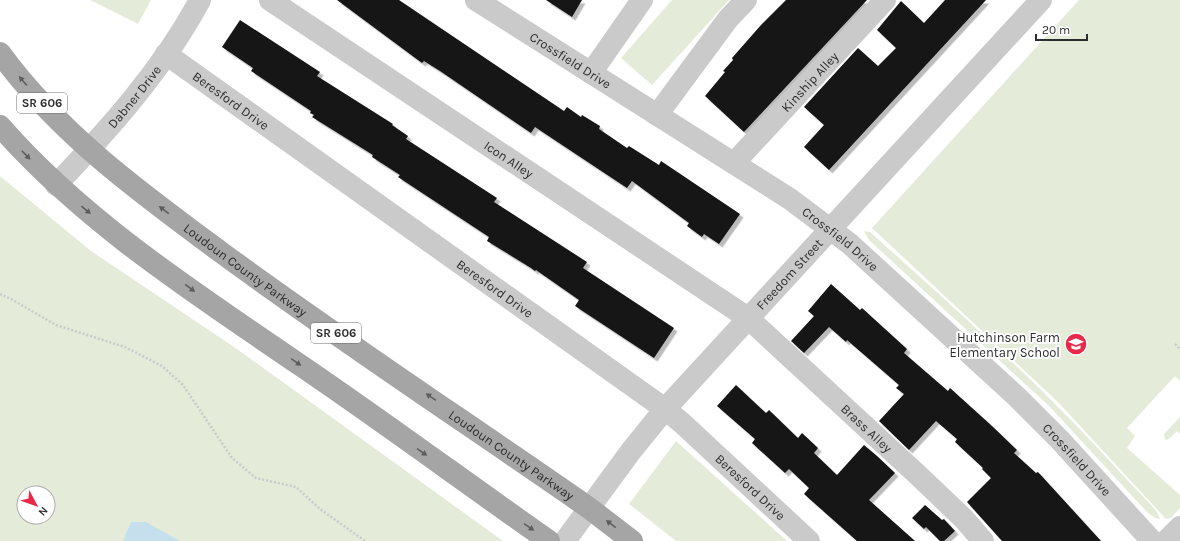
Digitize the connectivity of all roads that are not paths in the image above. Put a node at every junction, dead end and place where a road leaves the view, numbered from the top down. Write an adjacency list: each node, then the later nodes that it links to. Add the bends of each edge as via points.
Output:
1 (200, 0): 9 (street, Dabner Drive)
2 (270, 0): 17 (street, Icon Alley)
3 (476, 0): 10 (street, Crossfield Drive)
4 (642, 0): 10 (street)
5 (746, 0): 11 (street, via 728,19)
6 (885, 0): 14 (street, Kinship Alley)
7 (1041, 0): 16 (street, Freedom Street)
8 (0, 53): 13 (main road, Loudoun County Parkway / SR 606, one-way to 8, via 48,109)
9 (166, 54): 13 (street, Dabner Drive, via 129,104); 18 (street, Beresford Drive)
10 (591, 73): 11 (street, Crossfield Drive)
11 (657, 115): 14 (street, Crossfield Drive)
12 (0, 126): 15 (main road, one-way to 15)
13 (90, 149): 15 (street, Dabner Drive); 19 (main road, Loudoun County Parkway / SR 606, one-way to 13, via 265,284 160,207)
14 (734, 164): 16 (street, Crossfield Drive)
15 (56, 185): 21 (main road, one-way to 21, via 116,234 214,307 302,366)
16 (831, 228): 17 (street, Freedom Street); 26 (street, Crossfield Drive, via 1028,408)
17 (748, 318): 18 (street, Freedom Street); 25 (street, Brass Alley, via 920,477)
18 (664, 409): 19 (street, Freedom Street); 24 (street, Beresford Drive)
19 (589, 508): 22 (street, Freedom Street); 23 (main road, Loudoun County Parkway / SR 606, one-way to 19)
20 (1180, 527): 27 (street)
21 (549, 541)
22 (565, 541)
23 (632, 541)
24 (809, 541)
25 (983, 541)
26 (1152, 541)
27 (1166, 541)

